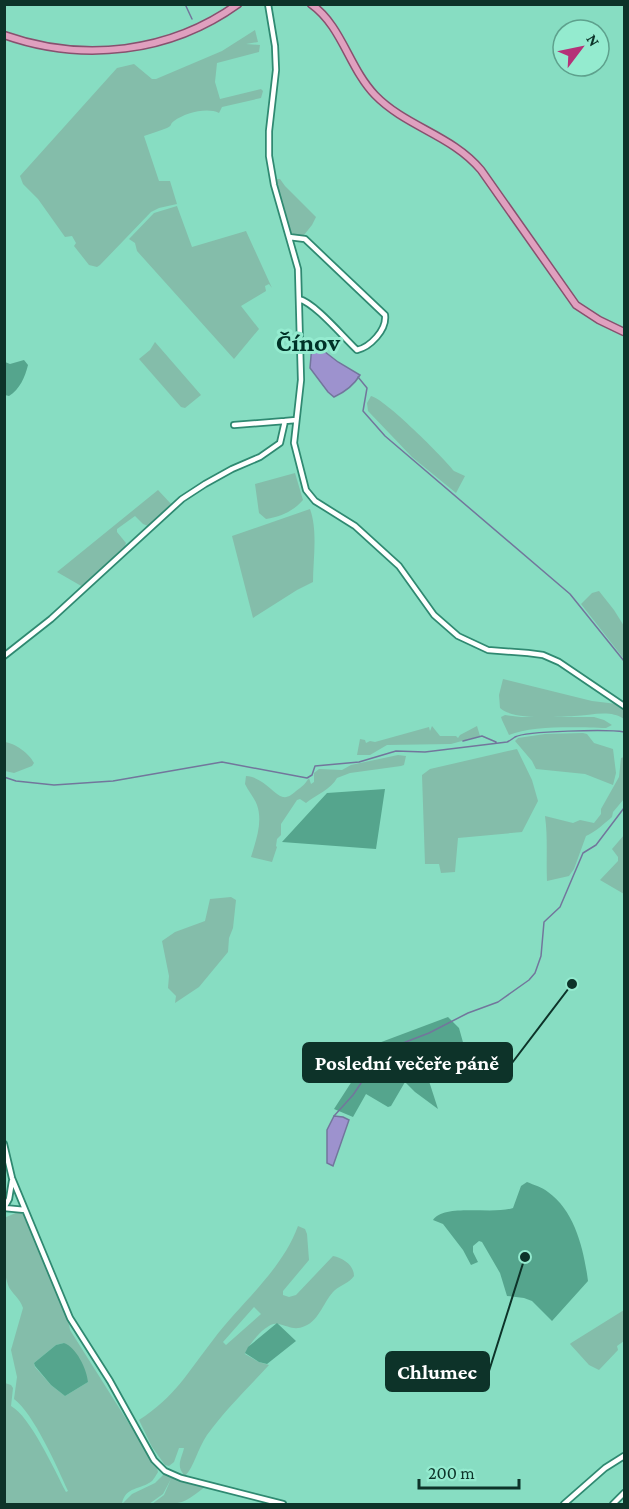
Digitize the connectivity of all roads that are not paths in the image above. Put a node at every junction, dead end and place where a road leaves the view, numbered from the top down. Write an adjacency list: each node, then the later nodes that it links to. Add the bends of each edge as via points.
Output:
1 (238, 4): 4 (main road, via 186,33 108,51 72,50)
2 (268, 4): 5 (street, via 276,64 268,145 274,185)
3 (311, 5): 7 (main road, via 330,24 375,95 403,118 467,155 576,304)
4 (4, 35)
5 (289, 237): 6 (street, via 298,269); 6 (street, via 305,239 385,315 386,322 368,345 357,350)
6 (300, 299): 8 (street, via 301,380)
7 (624, 332)
8 (296, 420): 9 (street); 11 (street)
9 (285, 421): 10 (street); 11 (street)
10 (234, 426)
11 (287, 443): 12 (street, via 182,499 51,619); 13 (street, via 309,495 356,526 399,566 449,630 488,650 543,655)
12 (4, 656)
13 (624, 706)
14 (4, 1144): 15 (street)
15 (12, 1178): 16 (street); 16 (street, via 4,1208)
16 (25, 1210): 19 (street, via 70,1318 154,1460 165,1471 181,1478)
17 (624, 1456): 20 (street, via 594,1476)
18 (624, 1493): 21 (street)
19 (283, 1504)
20 (564, 1504)
21 (613, 1504)

